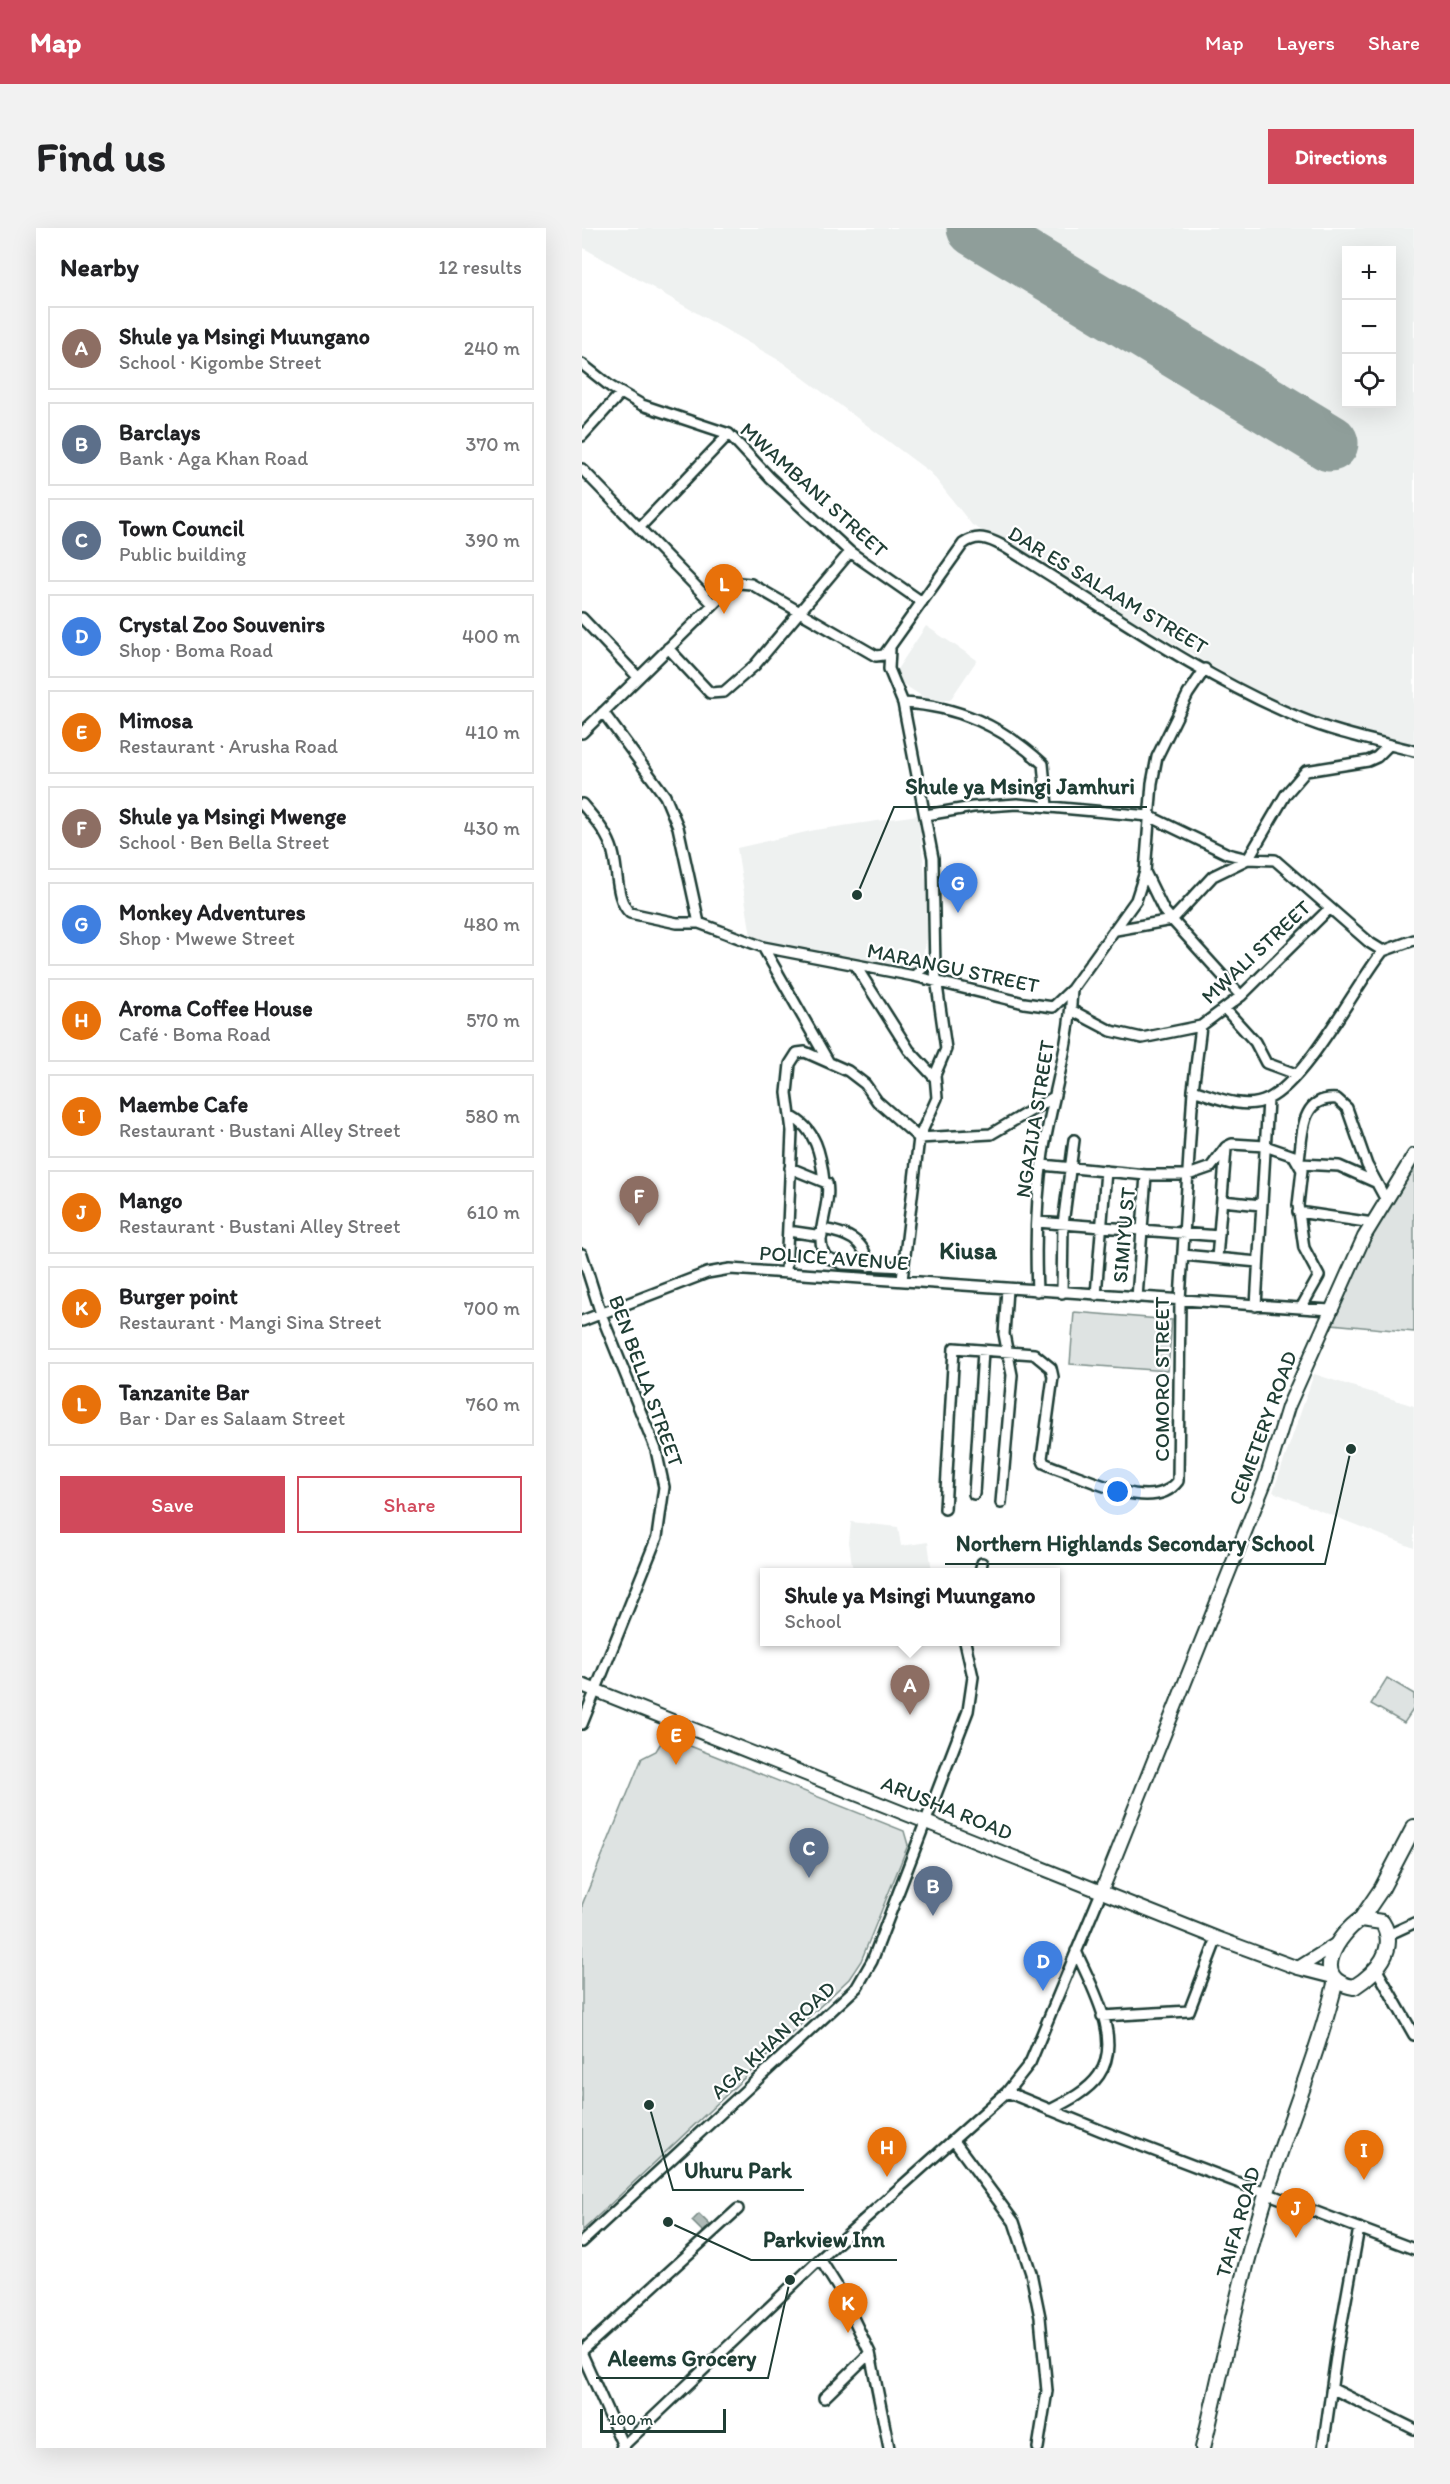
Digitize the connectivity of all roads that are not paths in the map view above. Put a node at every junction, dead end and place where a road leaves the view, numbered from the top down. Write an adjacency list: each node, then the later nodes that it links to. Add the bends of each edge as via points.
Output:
1 (582, 364): 2 (street, MWAMBANI STREET)
2 (620, 394): 3 (street, MWAMBANI STREET); 4 (street)
3 (729, 434): 6 (street); 7 (street, MWAMBANI STREET)
4 (582, 436)
5 (582, 469): 6 (street)
6 (640, 527): 9 (street)
7 (850, 552): 8 (street, MWAMBANI STREET); 10 (street)
8 (922, 603): 13 (street, DAR ES SALAAM STREET); 14 (street, DAR ES SALAAM STREET, via 963,544 972,538 990,539)
9 (713, 604): 10 (street, via 732,586 744,582); 12 (street)
10 (800, 612): 12 (street, via 754,665 717,694 710,693); 13 (street, via 876,656)
11 (582, 618): 15 (street)
12 (668, 648): 15 (street)
13 (890, 649): 16 (street, via 889,669)
14 (1205, 669): 19 (street, DAR ES SALAAM STREET, via 1302,719); 24 (street, MARANGU STREET, via 1157,757)
15 (637, 676): 17 (street)
16 (903, 703): 22 (street, via 970,715 1012,739 1042,764); 23 (street)
17 (603, 712): 18 (street); 29 (street, via 665,796 685,855)
18 (582, 733)
19 (1389, 745): 20 (street, DAR ES SALAAM STREET); 25 (street, via 1368,761 1338,764 1300,775)
20 (1414, 752)
21 (582, 804): 29 (street, MARANGU STREET, via 612,847 621,899 627,910 677,923)
22 (1047, 806): 23 (street, via 996,805); 24 (street)
23 (926, 815): 34 (street, via 934,868)
24 (1149, 816): 25 (street, via 1228,854); 26 (street, MARANGU STREET)
25 (1248, 859): 27 (street, via 1275,860); 28 (street, via 1213,876)
26 (1145, 872): 28 (street, via 1158,902); 30 (street, MARANGU STREET, via 1136,900)
27 (1329, 909): 33 (street); 39 (street, MWALI STREET)
28 (1172, 920): 30 (street); 39 (street)
29 (699, 923): 32 (street, MARANGU STREET)
30 (1116, 930): 38 (street, MARANGU STREET)
31 (1414, 940): 33 (street)
32 (763, 947): 35 (street, MARANGU STREET); 43 (street)
33 (1383, 951): 44 (street)
34 (934, 958): 36 (street); 37 (street)
35 (855, 965): 36 (street, MARANGU STREET); 45 (street, via 909,1050)
36 (914, 976): 37 (street, MARANGU STREET)
37 (936, 981): 38 (street, MARANGU STREET, via 1048,1008 1058,1005); 45 (street, via 946,1049)
38 (1072, 990): 41 (street, NGAZIJA STREET)
39 (1240, 996): 40 (street, MWALI STREET)
40 (1225, 1009): 42 (street, MWALI STREET); 44 (street, via 1255,1042 1266,1063)
41 (1071, 1010): 42 (street, MWALI STREET, via 1111,1031 1142,1038); 47 (street, NGAZIJA STREET)
42 (1201, 1026): 46 (street, COMORO STREET)
43 (828, 1061): 49 (street, via 801,1051 793,1058 787,1093); 50 (street, via 862,1081 877,1101)
44 (1296, 1074): 48 (street)
45 (934, 1077): 50 (street, via 937,1098)
46 (1192, 1090): 48 (street, via 1239,1103); 61 (street, COMORO STREET)
47 (1054, 1096): 50 (street, via 991,1134); 56 (street, NGAZIJA STREET)
48 (1268, 1100): 52 (street)
49 (790, 1116): 57 (street); 62 (street, via 811,1132)
50 (920, 1138): 82 (street)
51 (1074, 1140): 58 (street)
52 (1265, 1146): 53 (street); 55 (street, via 1289,1153); 66 (street)
53 (1226, 1147): 61 (street, via 1211,1167); 65 (street)
54 (1414, 1155): 64 (main road, CEMETERY ROAD)
55 (1300, 1162): 63 (street, via 1339,1166); 63 (street, via 1307,1112 1316,1104 1337,1099 1347,1108 1356,1141); 67 (street)
56 (1042, 1165): 58 (street); 68 (street, NGAZIJA STREET)
57 (790, 1168): 62 (street); 73 (street)
58 (1069, 1168): 59 (street); 70 (street)
59 (1106, 1171): 60 (street); 71 (street)
60 (1146, 1175): 61 (street); 72 (street, SIMIYU ST)
61 (1188, 1175): 75 (street, COMORO STREET)
62 (825, 1181): 74 (street, via 828,1186)
63 (1376, 1182): 64 (street)
64 (1386, 1200): 69 (main road, CEMETERY ROAD)
65 (1222, 1201): 66 (street); 76 (street)
66 (1262, 1205): 80 (street)
67 (1298, 1212): 69 (street); 92 (street, via 1306,1253 1319,1276)
68 (1037, 1222): 70 (street); 86 (street, NGAZIJA STREET)
69 (1373, 1223): 93 (main road, CEMETERY ROAD)
70 (1063, 1224): 71 (street); 87 (street)
71 (1101, 1226): 72 (street); 88 (street)
72 (1141, 1228): 75 (street); 89 (street, SIMIYU ST)
73 (788, 1231): 74 (street); 83 (street)
74 (822, 1233): 81 (street, via 854,1238 867,1254); 81 (street, via 823,1253 831,1261)
75 (1184, 1234): 76 (street); 78 (street, COMORO STREET)
76 (1219, 1236): 79 (street)
77 (582, 1254): 94 (street, BEN BELLA STREET)
78 (1183, 1256): 79 (street); 90 (street, COMORO STREET)
79 (1216, 1258): 80 (street)
80 (1258, 1262): 91 (street)
81 (868, 1266): 82 (street)
82 (904, 1267): 84 (street)
83 (786, 1273): 84 (street, POLICE AVENUE); 94 (street, POLICE AVENUE, via 730,1269 707,1273)
84 (902, 1280): 85 (street, POLICE AVENUE)
85 (1007, 1289): 86 (street, POLICE AVENUE); 97 (street, via 1004,1334)
86 (1037, 1291): 87 (street, POLICE AVENUE)
87 (1062, 1293): 88 (street, POLICE AVENUE)
88 (1096, 1295): 89 (street, POLICE AVENUE)
89 (1137, 1298): 90 (street, POLICE AVENUE)
90 (1180, 1300): 91 (street, POLICE AVENUE); 97 (street, COMORO STREET, via 1180,1470 1178,1481 1165,1492 1150,1495 1107,1489 1044,1463 1051,1368 1034,1354)
91 (1256, 1306): 92 (street, POLICE AVENUE)
92 (1301, 1308): 93 (street, POLICE AVENUE)
93 (1330, 1310): 108 (main road, CEMETERY ROAD, via 1288,1407 1265,1482)
94 (601, 1314): 95 (street, POLICE AVENUE); 103 (street, BEN BELLA STREET, via 656,1450 664,1487 657,1537)
95 (582, 1321)
96 (983, 1351): 97 (street); 98 (street); 100 (street, via 954,1348)
97 (1008, 1354): 99 (street, via 1012,1375)
98 (974, 1494)
99 (1001, 1503)
100 (945, 1509)
101 (967, 1646): 105 (street, AGA KHAN ROAD, via 973,1677 971,1702)
102 (582, 1685): 103 (main road, ARUSHA ROAD)
103 (597, 1690): 104 (street, BEN BELLA STREET); 105 (main road, ARUSHA ROAD)
104 (582, 1724)
105 (925, 1821): 108 (main road, ARUSHA ROAD); 129 (street, AGA KHAN ROAD, via 872,1961 857,1987)
106 (1414, 1827): 107 (highway)
107 (1382, 1887): 109 (highway); 110 (highway)
108 (1102, 1890): 113 (main road, ARUSHA ROAD); 115 (street)
109 (1361, 1919): 110 (highway); 114 (highway)
110 (1382, 1922): 112 (highway)
111 (1414, 1923): 112 (street)
112 (1388, 1935): 117 (highway, via 1387,1950)
113 (1217, 1938): 116 (main road, ARUSHA ROAD); 121 (street, via 1189,2011)
114 (1338, 1943): 116 (main road); 118 (highway, via 1329,1966)
115 (1076, 1951): 121 (street); 123 (street, via 1030,2063)
116 (1298, 1968): 118 (main road, ARUSHA ROAD)
117 (1377, 1970): 119 (highway); 122 (street)
118 (1334, 1978): 119 (highway, via 1344,1986); 120 (highway, TAIFA ROAD)
119 (1354, 1987): 120 (highway, TAIFA ROAD)
120 (1330, 2012): 126 (highway, TAIFA ROAD)
121 (1102, 2016): 124 (street, via 1107,2052 1099,2076 1076,2097)
122 (1414, 2035)
123 (1007, 2092): 124 (street); 125 (street)
124 (1050, 2110): 126 (street)
125 (954, 2141): 131 (street); 139 (street, via 1014,2222 1031,2273 1047,2391)
126 (1266, 2194): 128 (street); 140 (highway, TAIFA ROAD)
127 (738, 2209): 132 (street)
128 (1359, 2228): 130 (street); 134 (street)
129 (582, 2241)
130 (1414, 2249)
131 (820, 2259): 133 (street); 137 (street)
132 (582, 2353): 137 (street)
133 (870, 2353): 135 (street); 138 (street)
134 (1333, 2389): 136 (street); 141 (street)
135 (824, 2398)
136 (1414, 2429)
137 (623, 2447)
138 (889, 2448)
139 (1038, 2448)
140 (1203, 2448)
141 (1323, 2448)

